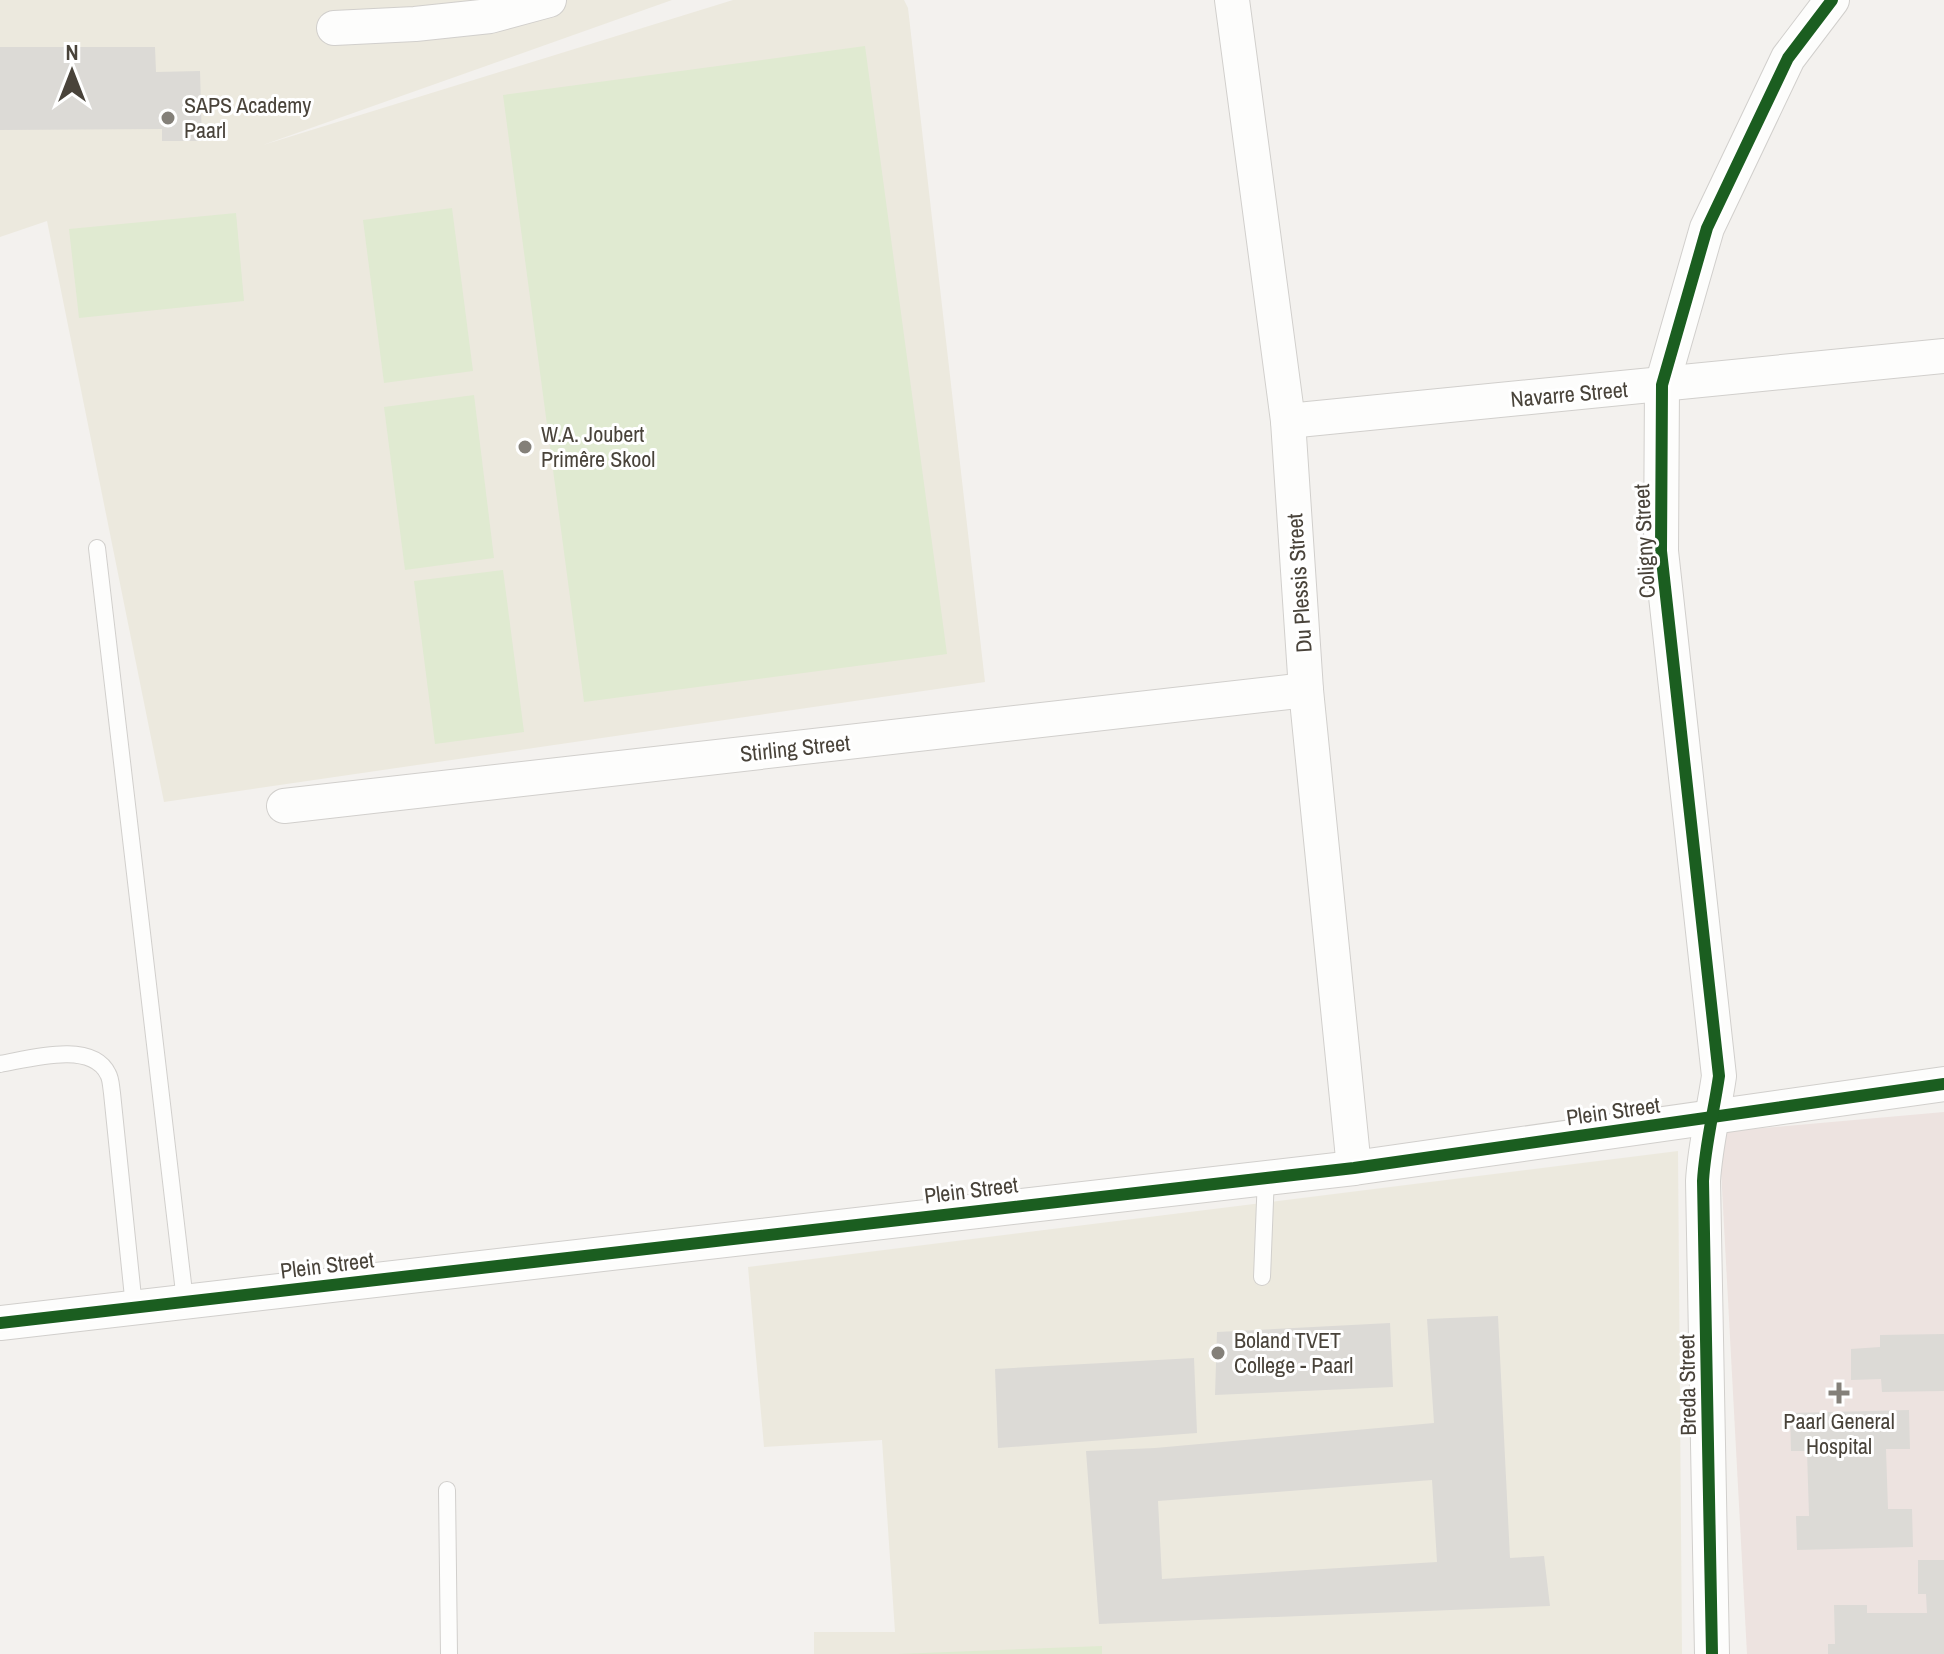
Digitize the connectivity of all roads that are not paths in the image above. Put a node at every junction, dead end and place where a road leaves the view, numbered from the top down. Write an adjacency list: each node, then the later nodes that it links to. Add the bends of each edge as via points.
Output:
1 (549, 0): 4 (street, via 490,16)
2 (1232, 0): 7 (street, Du Plessis Street)
3 (1832, 0): 6 (street, Coligny Street, via 1788,58 1707,228)
4 (334, 28)
5 (1944, 356): 6 (street, Navarre Street)
6 (1662, 385): 7 (street, Navarre Street); 13 (street, Coligny Street, via 1661,551 1717,1053)
7 (1288, 421): 9 (street, Du Plessis Street)
8 (97, 548): 17 (lane)
9 (1306, 690): 10 (street, Stirling Street); 14 (street, Du Plessis Street)
10 (284, 806)
11 (0, 1064): 18 (lane, via 69,1053 91,1057 108,1072)
12 (1944, 1084): 13 (street, Plein Street)
13 (1714, 1117): 14 (street, Plein Street); 22 (street, Breda Street, via 1703,1181)
14 (1354, 1168): 15 (street, Plein Street)
15 (1266, 1176): 16 (lane); 17 (street, Plein Street)
16 (1262, 1277)
17 (185, 1301): 18 (street, Plein Street)
18 (134, 1307): 19 (street, Plein Street)
19 (0, 1323)
20 (447, 1490): 21 (lane)
21 (449, 1654)
22 (1712, 1654)

